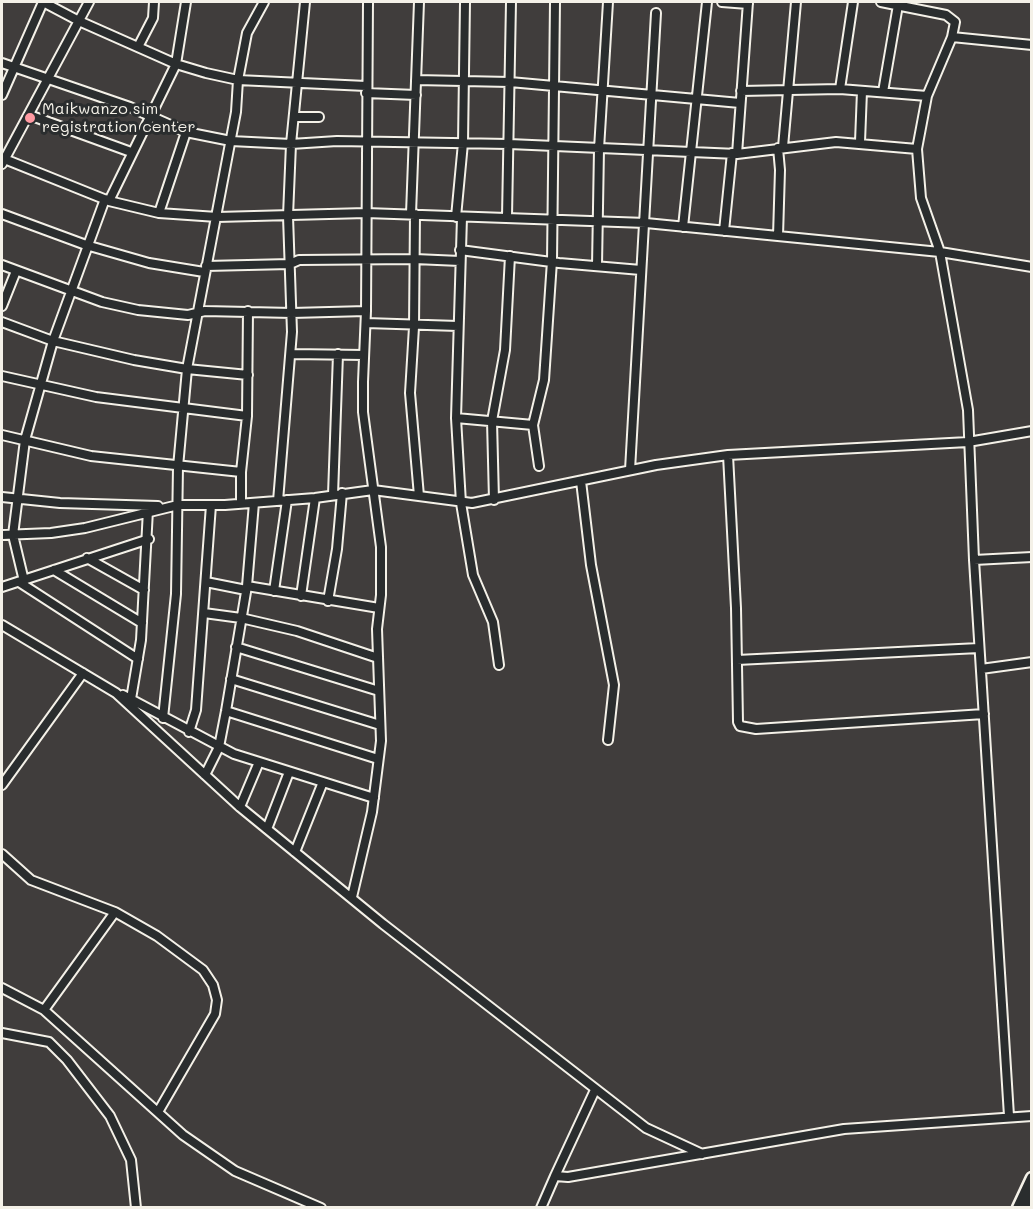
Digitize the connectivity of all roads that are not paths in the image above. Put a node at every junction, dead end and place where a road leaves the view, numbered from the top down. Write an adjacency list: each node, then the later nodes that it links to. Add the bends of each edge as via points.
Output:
1 (43, 2): 21 (street); 27 (street)
2 (89, 2): 21 (street)
3 (154, 2): 24 (street, via 153,18)
4 (186, 2): 26 (street)
5 (264, 2): 30 (street, via 247,33)
6 (305, 2): 33 (street)
7 (368, 2): 35 (street)
8 (419, 2): 31 (street)
9 (465, 2): 29 (street)
10 (511, 2): 32 (street)
11 (555, 2): 34 (street)
12 (608, 2): 37 (street)
13 (707, 2): 46 (street)
14 (722, 2): 18 (street)
15 (796, 2): 39 (street)
16 (853, 2): 36 (street)
17 (882, 2): 19 (street)
18 (748, 3): 38 (street)
19 (898, 4): 22 (street, via 951,16 955,22); 41 (street)
20 (656, 13): 44 (street)
21 (79, 21): 24 (street); 28 (street)
22 (952, 37): 23 (street); 45 (street)
23 (1032, 45)
24 (138, 47): 26 (street)
25 (2, 63): 27 (street)
26 (176, 64): 30 (street); 49 (street)
27 (14, 67): 28 (street); 42 (street)
28 (48, 79): 48 (street); 49 (street)
29 (465, 79): 31 (street); 32 (street); 58 (street)
30 (238, 80): 33 (street); 53 (street)
31 (417, 80): 43 (street)
32 (510, 82): 34 (street); 59 (street)
33 (298, 83): 35 (street); 50 (street)
34 (553, 85): 37 (street); 60 (street)
35 (366, 89): 43 (street); 54 (street)
36 (840, 89): 39 (street); 40 (street)
37 (603, 90): 44 (street); 62 (street)
38 (741, 91): 39 (street); 47 (street)
39 (786, 91): 61 (street)
40 (862, 91): 41 (street); 56 (street)
41 (884, 92): 45 (street)
42 (2, 94)
43 (416, 95): 55 (street)
44 (651, 95): 46 (street); 64 (street)
45 (927, 96): 63 (street)
46 (697, 98): 47 (street); 66 (street)
47 (740, 103): 67 (street)
48 (29, 115): 65 (street); 68 (street)
49 (150, 117): 52 (street); 65 (street)
50 (295, 117): 51 (street); 57 (street)
51 (320, 117)
52 (186, 132): 53 (street); 70 (street)
53 (231, 141): 57 (street); 75 (street)
54 (367, 141): 55 (street); 57 (street); 71 (street)
55 (414, 142): 58 (street); 73 (street)
56 (860, 142): 61 (street); 63 (street)
57 (291, 144): 74 (street)
58 (463, 144): 59 (street); 76 (street)
59 (509, 144): 60 (street); 77 (street)
60 (554, 145): 62 (street); 78 (street)
61 (781, 148): 67 (street); 83 (street)
62 (599, 149): 64 (street); 79 (street)
63 (918, 149): 86 (street, via 921,198)
64 (648, 150): 66 (street); 80 (street)
65 (130, 152): 69 (street)
66 (691, 152): 67 (street); 81 (street)
67 (735, 153): 82 (street)
68 (2, 160): 69 (street)
69 (107, 200): 70 (street); 84 (street)
70 (159, 213): 75 (street)
71 (366, 213): 73 (street); 74 (street); 89 (street)
72 (2, 214): 84 (street)
73 (413, 214): 76 (street); 88 (street)
74 (288, 216): 75 (street); 92 (street)
75 (217, 217): 96 (street)
76 (459, 217): 77 (street); 85 (street)
77 (507, 217): 78 (street)
78 (553, 218): 79 (street); 91 (street)
79 (600, 221): 80 (street); 94 (street)
80 (646, 223): 81 (street); 98 (street)
81 (683, 227): 82 (street)
82 (724, 231): 83 (street)
83 (778, 236): 86 (street)
84 (86, 245): 96 (street, via 149,263); 99 (street)
85 (460, 250): 87 (street); 90 (street)
86 (940, 252): 95 (street); 125 (street, via 968,410)
87 (510, 256): 91 (street); 120 (street, via 505,350)
88 (415, 258): 89 (street); 90 (street); 108 (street)
89 (366, 259): 92 (street, via 299,260); 102 (street)
90 (460, 261): 107 (street)
91 (552, 261): 94 (street); 121 (street, via 544,380)
92 (290, 264): 96 (street); 104 (street)
93 (2, 265): 97 (street)
94 (597, 267): 98 (street)
95 (1032, 267)
96 (205, 269): 103 (street)
97 (16, 270): 99 (street); 100 (street)
98 (641, 270): 129 (street)
99 (70, 291): 103 (street, via 138,310); 109 (street)
100 (2, 306)
101 (248, 311): 103 (street); 104 (street); 114 (street)
102 (366, 311): 104 (street); 106 (street)
103 (196, 313): 113 (street)
104 (292, 313): 110 (street)
105 (2, 322): 109 (street)
106 (366, 323): 108 (street); 112 (street)
107 (458, 326): 108 (street); 119 (street)
108 (414, 327): 135 (street, via 410,393)
109 (53, 341): 113 (street); 116 (street)
110 (291, 354): 111 (street); 139 (street)
111 (338, 354): 112 (street); 133 (street)
112 (364, 355): 132 (street, via 363,412)
113 (187, 369): 114 (street); 117 (street)
114 (248, 375): 118 (street)
115 (2, 376): 116 (street)
116 (40, 386): 117 (street); 124 (street)
117 (183, 409): 118 (street); 127 (street)
118 (247, 416): 130 (street)
119 (456, 418): 120 (street); 142 (street)
120 (492, 421): 121 (street); 138 (street)
121 (533, 425): 128 (street)
122 (1032, 431): 125 (street)
123 (2, 435): 124 (street)
124 (25, 440): 127 (street, via 91,456); 136 (street)
125 (968, 442): 126 (street); 152 (street)
126 (728, 454): 129 (street); 171 (street)
127 (178, 466): 130 (street); 143 (street)
128 (539, 466)
129 (630, 470): 131 (street)
130 (241, 472): 140 (street)
131 (581, 481): 138 (street); 185 (street, via 591,565 614,685)
132 (373, 490): 133 (street); 135 (street); 162 (street, via 381,547)
133 (338, 494): 137 (street); 161 (street, via 337,549)
134 (2, 496): 136 (street)
135 (419, 496): 142 (street)
136 (19, 498): 145 (street); 147 (street)
137 (315, 498): 139 (street); 160 (street)
138 (494, 500): 142 (street)
139 (282, 501): 141 (street); 159 (street)
140 (241, 503): 141 (street); 144 (street)
141 (254, 503): 157 (street)
142 (461, 503): 173 (street, via 473,575 493,622)
143 (178, 505): 144 (street); 145 (street); 182 (street, via 176,594)
144 (211, 505): 155 (street)
145 (165, 507): 146 (street)
146 (148, 510): 147 (street, via 85,528); 149 (street)
147 (14, 535): 148 (street); 154 (street)
148 (2, 536)
149 (149, 539): 151 (street); 158 (street)
150 (1032, 557): 152 (street)
151 (87, 558): 153 (street); 158 (street)
152 (974, 560): 168 (street)
153 (54, 570): 154 (street); 165 (street)
154 (22, 581): 156 (street); 170 (street)
155 (206, 582): 157 (street); 163 (street)
156 (2, 587)
157 (246, 588): 159 (street); 164 (street)
158 (144, 591): 165 (street)
159 (274, 591): 160 (street)
160 (301, 596): 161 (street)
161 (328, 601): 162 (street)
162 (379, 608): 169 (street)
163 (204, 613): 164 (street); 184 (street, via 196,710)
164 (242, 618): 167 (street); 169 (street, via 297,631)
165 (142, 623): 170 (street)
166 (2, 625): 175 (street)
167 (236, 647): 176 (street); 177 (street)
168 (980, 648): 171 (street); 174 (street)
169 (378, 658): 177 (street)
170 (138, 659): 179 (street)
171 (737, 660): 181 (street, via 738,722 746,729)
172 (1032, 662): 174 (street)
173 (499, 665)
174 (981, 669): 181 (street)
175 (83, 673): 178 (street); 192 (street)
176 (231, 679): 180 (street); 183 (street)
177 (379, 691): 183 (street)
178 (116, 693): 179 (street); 190 (street)
179 (131, 699): 182 (street)
180 (226, 711): 186 (street); 187 (street)
181 (984, 714): 205 (street)
182 (163, 718): 184 (street)
183 (380, 725): 187 (street)
184 (189, 732): 186 (street)
185 (608, 740)
186 (219, 747): 188 (street); 190 (street)
187 (378, 759): 193 (street)
188 (259, 762): 189 (street); 194 (street)
189 (289, 772): 191 (street); 195 (street)
190 (205, 775): 194 (street)
191 (323, 782): 193 (street); 196 (street)
192 (2, 785)
193 (374, 798): 198 (street)
194 (240, 807): 195 (street)
195 (267, 829): 196 (street)
196 (295, 852): 198 (street)
197 (2, 854): 199 (street, via 31,880)
198 (352, 897): 203 (street)
199 (115, 912): 201 (street); 204 (street, via 157,936 203,970 217,1000 215,1014)
200 (2, 988): 201 (street)
201 (44, 1010): 204 (street)
202 (2, 1033): 211 (street, via 49,1042 110,1116 131,1160)
203 (596, 1090): 207 (street, via 646,1128); 208 (street)
204 (158, 1112): 212 (street, via 183,1135 235,1171)
205 (1009, 1116): 206 (street); 207 (street, via 843,1128)
206 (1032, 1116)
207 (702, 1154): 208 (street)
208 (555, 1176): 213 (street)
209 (1032, 1178): 214 (main road)
210 (1032, 1199): 215 (main road)
211 (136, 1208)
212 (321, 1208)
213 (541, 1208)
214 (1018, 1208)
215 (1028, 1208)

